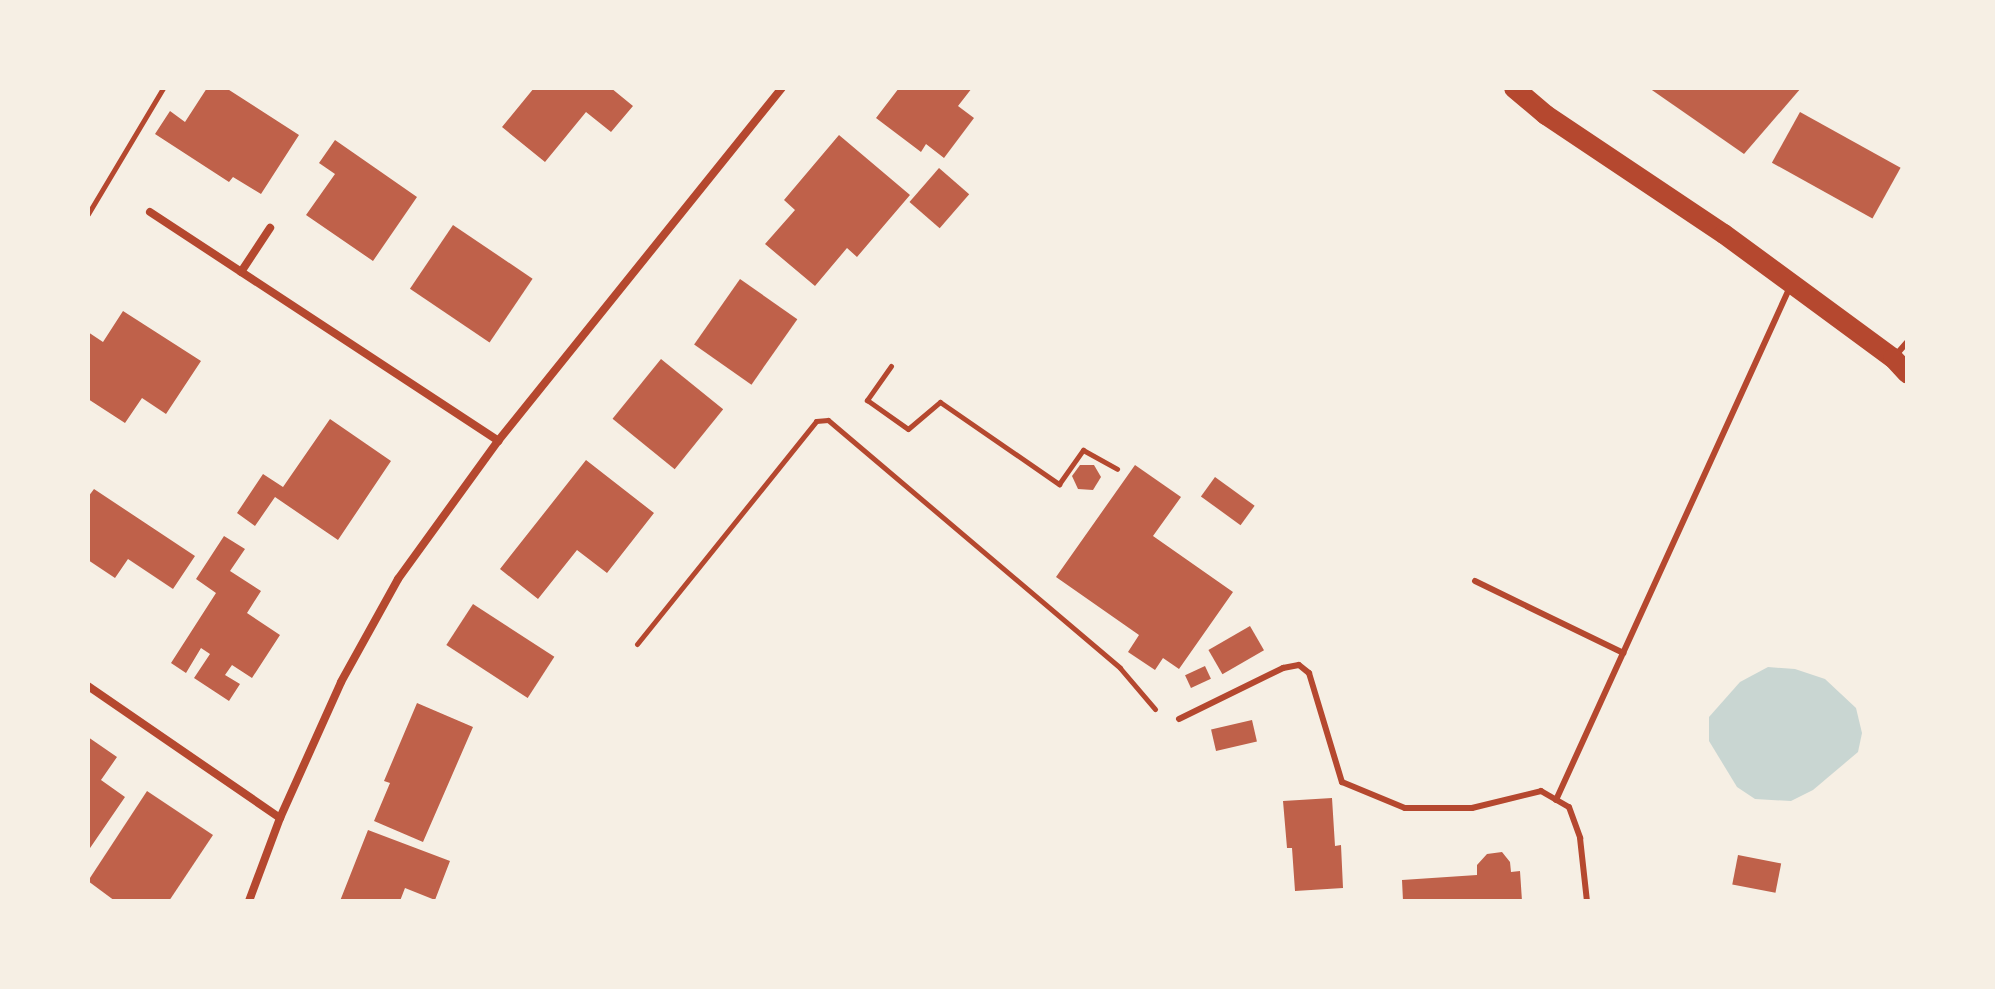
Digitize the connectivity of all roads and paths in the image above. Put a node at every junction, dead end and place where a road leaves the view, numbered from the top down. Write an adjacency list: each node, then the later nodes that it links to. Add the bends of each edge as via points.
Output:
1 (163, 88): 5 (path)
2 (782, 88): 12 (street)
3 (1514, 88): 8 (main road)
4 (150, 212): 7 (street)
5 (88, 214)
6 (270, 228): 7 (street)
7 (241, 272): 12 (street)
8 (1792, 284): 11 (main road); 16 (lane)
9 (1907, 342): 11 (lane)
10 (891, 366): 13 (path, via 867,400 908,429 940,402 1059,484 1083,450)
11 (1900, 366)
12 (498, 441): 20 (street, via 398,579 341,682)
13 (1117, 469)
14 (1475, 581): 16 (lane)
15 (637, 644): 18 (path, via 816,421 828,420 1120,668 1164,719)
16 (1623, 653): 19 (lane)
17 (88, 686): 20 (street)
18 (1179, 719): 19 (lane, via 1299,665 1309,673 1342,782 1405,808 1472,808 1541,791)
19 (1556, 800): 22 (lane, via 1569,807 1580,838)
20 (280, 818): 21 (street)
21 (249, 901)
22 (1587, 901)

